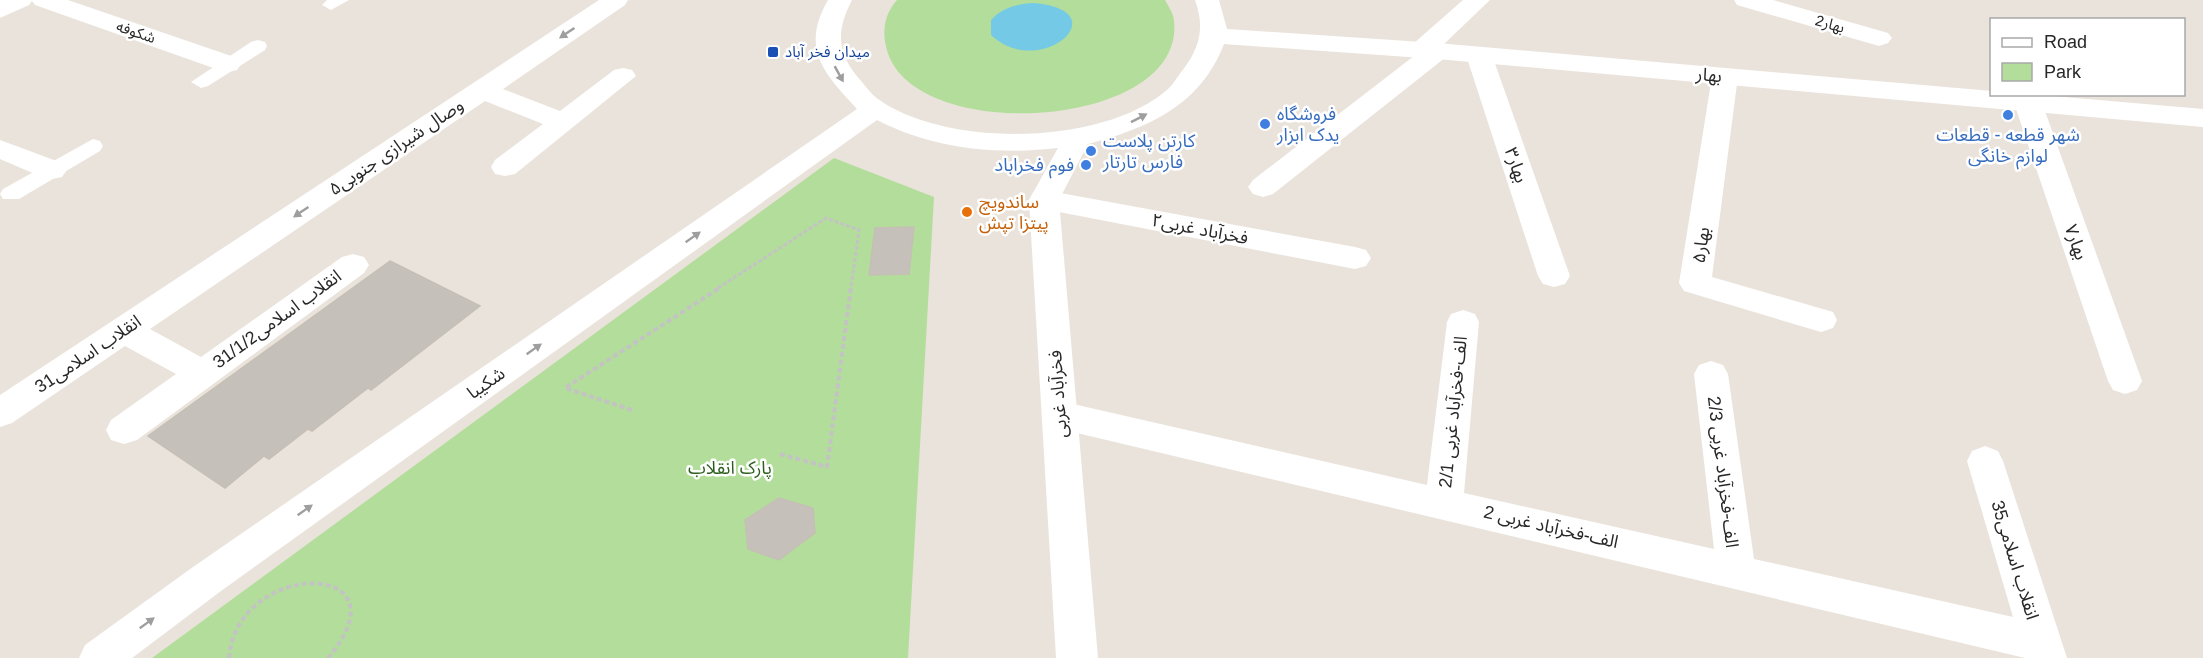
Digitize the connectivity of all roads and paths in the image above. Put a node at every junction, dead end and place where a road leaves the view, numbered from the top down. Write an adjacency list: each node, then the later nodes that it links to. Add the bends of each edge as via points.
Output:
1 (20, 0): 8 (street)
2 (44, 0): 14 (street, شکوفه)
3 (616, 0): 18 (street, ۵وصال شیرازی جنوبی, one-way to 18)
4 (840, 0): 20 (street, one-way to 20, via 829,18 829,57 845,85)
5 (1207, 0): 9 (street, via 1215,20)
6 (1478, 0): 12 (street)
7 (1746, 0): 10 (street, 2بهار)
8 (0, 10)
9 (1215, 36): 12 (street, بهار); 23 (street, one-way to 9, via 1127,124 1168,103 1197,77)
10 (1879, 38)
11 (258, 46): 14 (lane)
12 (1430, 50): 13 (street, بهار); 28 (street)
13 (1479, 55): 16 (street, بهار); 33 (street, بهار۳)
14 (228, 64): 17 (lane)
15 (623, 76): 22 (street)
16 (1725, 76): 19 (street, بهار); 35 (street, بهار۵, via 1695,284)
17 (201, 82)
18 (482, 90): 22 (street); 34 (street, ۵وصال شیرازی جنوبی, one-way to 34)
19 (2028, 103): 21 (street, بهار); 40 (street, بهار۷)
20 (874, 110): 23 (street, via 915,129 966,141 1022,144); 50 (street, شکیبا, one-way to 20)
21 (2203, 119)
22 (564, 122): 26 (street)
23 (1077, 139): 30 (street)
24 (93, 146): 27 (lane)
25 (0, 148): 27 (street)
26 (505, 167)
27 (52, 170): 29 (lane)
28 (1263, 187)
29 (11, 194)
30 (1044, 200): 31 (street, ۲فخرآباد غربی); 43 (street, فخرآباد غربی)
31 (1355, 258)
32 (353, 265): 38 (street, 31/1/2انقلاب اسلامی)
33 (1554, 276)
34 (177, 295): 37 (street, 31انقلاب اسلامی)
35 (1821, 320)
36 (1463, 322): 47 (street, 2/1 الف-فخرآباد غربی)
37 (124, 330): 38 (street); 42 (street, 31انقلاب اسلامی)
38 (202, 373): 44 (street, 31/1/2انقلاب اسلامی)
39 (1711, 374): 48 (street, 2/3 الف-فخرآباد غربی)
40 (2125, 381)
41 (632, 410): 45 (path, via 565,388 826,218 859,230 827,467)
42 (0, 413)
43 (1060, 415): 47 (street, 2 الف-فخرآباد غربی); 53 (street, فخرآباد غربی)
44 (124, 430)
45 (780, 454)
46 (1985, 461): 49 (street, 35انقلاب اسلامی)
47 (1444, 502): 48 (street, 2 الف-فخرآباد غربی)
48 (1736, 570): 49 (street, 2 الف-فخرآباد غربی)
49 (2043, 650)
50 (100, 658)
51 (229, 658): 52 (path, via 236,629 256,606 288,588 320,582 335,586 352,608 350,624)
52 (328, 658)
53 (1077, 658)

